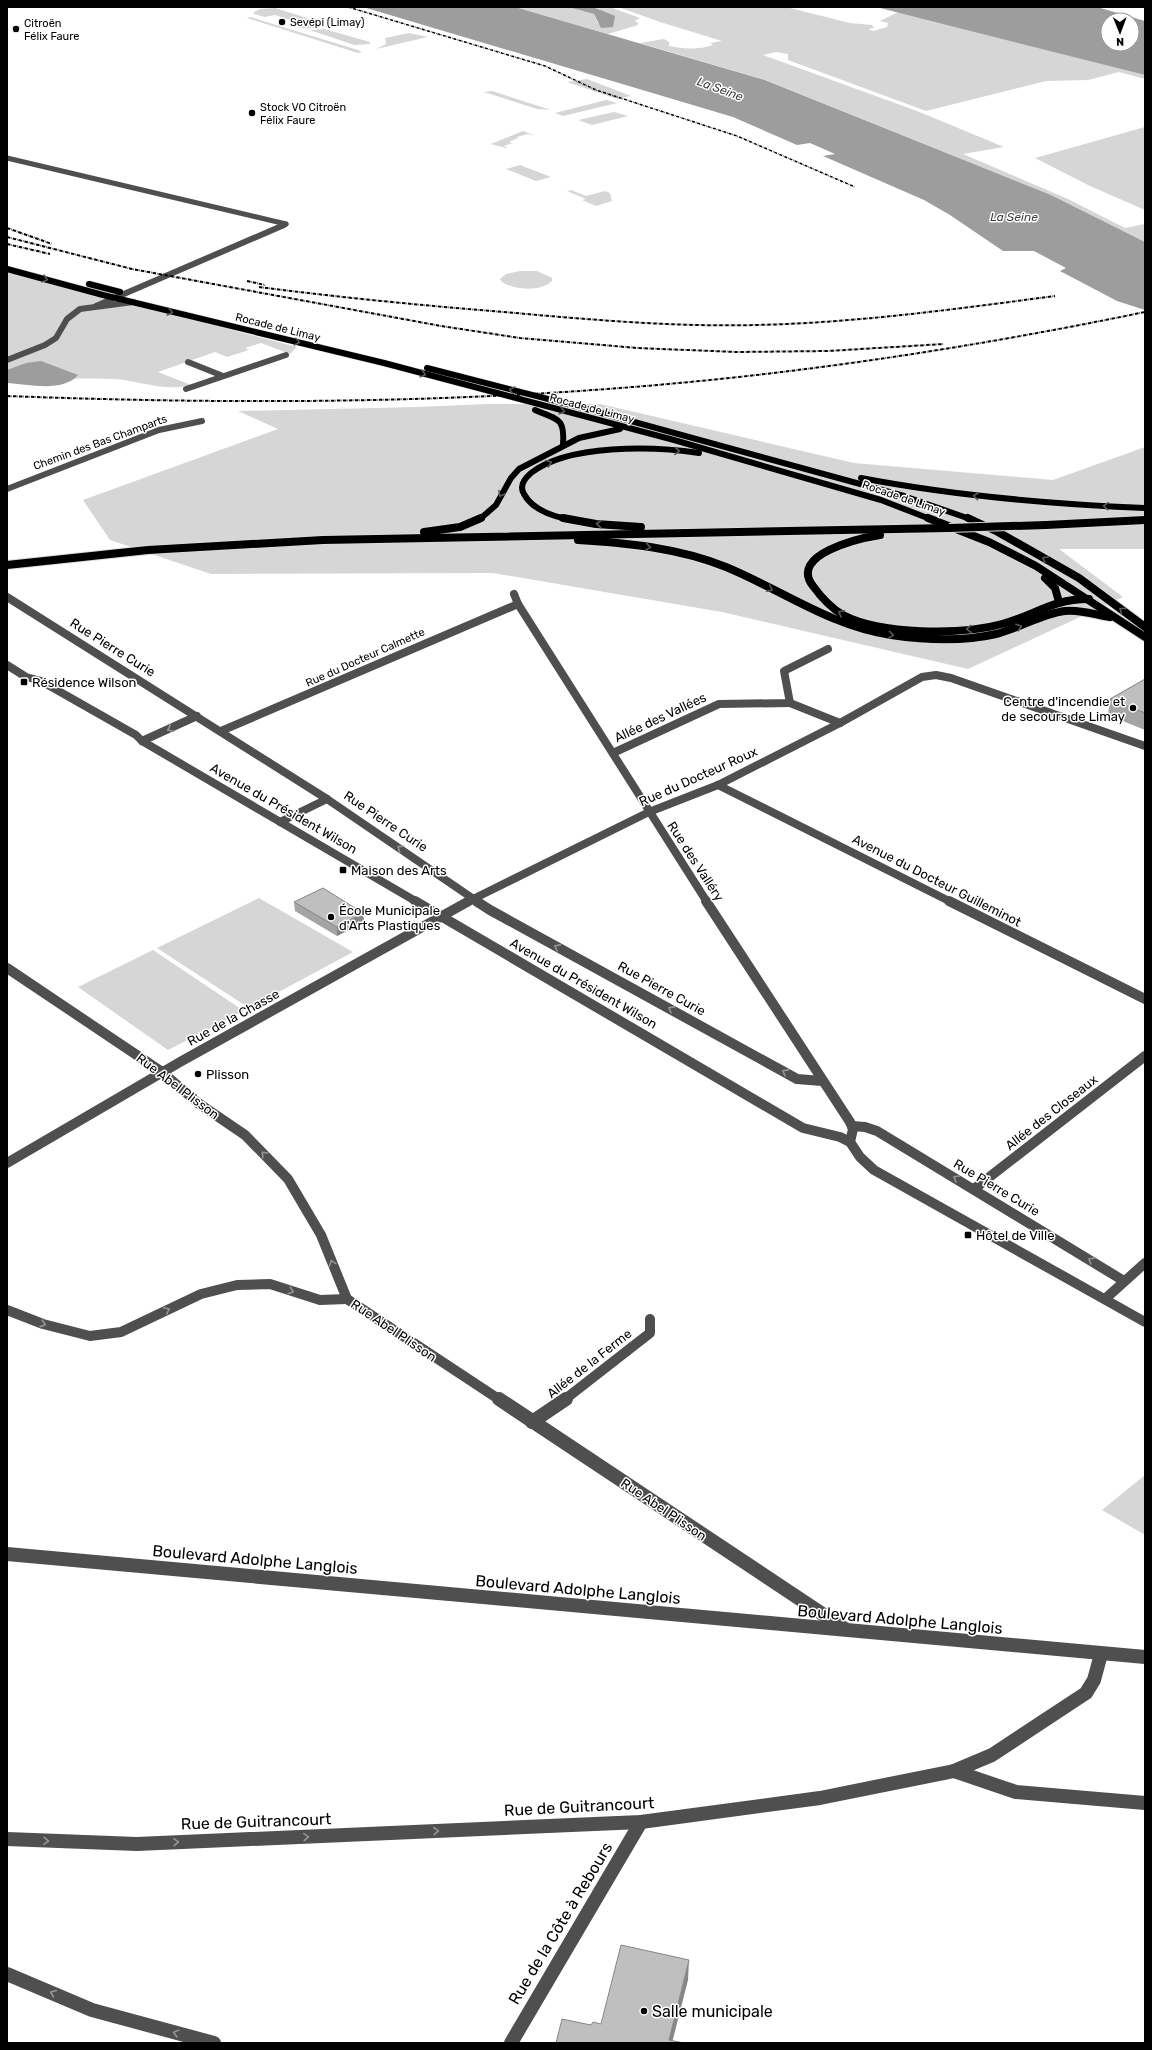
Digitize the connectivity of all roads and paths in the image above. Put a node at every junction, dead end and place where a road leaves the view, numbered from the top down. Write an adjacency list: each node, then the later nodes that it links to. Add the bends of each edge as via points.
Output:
1 (7, 158): 4 (street, via 286,224)
2 (7, 262): 5 (main road, Rocade de Limay)
3 (7, 269): 6 (main road, one-way to 6)
4 (123, 293): 5 (main road, Rocade de Limay); 20 (main road, Rocade de Limay, one-way to 4, via 328,342)
5 (113, 294): 6 (street); 9 (main road, Rocade de Limay); 10 (street)
6 (103, 295): 7 (street)
7 (94, 299)
8 (87, 302): 11 (street, via 80,305)
9 (133, 302): 10 (street); 17 (main road, Rocade de Limay, one-way to 17, via 384,363)
10 (96, 306): 11 (street)
11 (80, 309): 13 (street, via 67,319 56,338)
12 (286, 355): 15 (street)
13 (7, 360)
14 (188, 362): 15 (street)
15 (223, 376): 16 (street)
16 (186, 388)
17 (485, 391): 19 (main road, Rocade de Limay, one-way to 19); 21 (main road, via 558,420 564,429)
18 (202, 421): 24 (street, Chemin des Bas Champarts, via 160,430)
19 (628, 429): 20 (main road); 21 (main road, via 592,433); 23 (main road, Rocade de Limay)
20 (686, 436): 22 (main road, Rocade de Limay)
21 (563, 445): 31 (main road, one-way to 31, via 519,469 512,475 492,510 462,526 435,531)
22 (725, 447): 25 (main road, one-way to 22, via 1048,504 958,494 858,477); 35 (main road, Rocade de Limay, one-way to 22, via 1065,570 998,532 961,515 904,496)
23 (807, 477): 28 (main road, one-way to 23, via 638,526 573,520 535,506 527,500 521,485 534,470 555,461 581,454 622,450 693,452); 29 (main road, Rocade de Limay, via 904,508)
24 (7, 489)
25 (1145, 508)
26 (1145, 520): 27 (main road, bridge)
27 (938, 528): 28 (main road); 36 (main road, one-way to 27, via 1011,621 983,628 915,630 882,626 846,616 832,608 808,578 809,569 817,558 851,540)
28 (773, 530): 30 (main road)
29 (972, 534): 35 (main road, Rocade de Limay); 36 (main road, via 980,542 1052,582 1058,593)
30 (424, 538): 31 (main road); 38 (main road, one-way to 38, via 609,541 668,550 726,567 851,626 902,636 939,638 989,635)
31 (323, 540): 32 (main road, via 148,550)
32 (7, 565)
33 (514, 594): 37 (street, Rue des Valléry)
34 (7, 597): 45 (street, Rue Pierre Curie)
35 (1096, 598): 36 (main road); 38 (main road); 39 (main road, Rocade de Limay); 40 (main road, Rocade de Limay, one-way to 35)
36 (1059, 602)
37 (518, 604): 47 (street, Rue du Docteur Calmette); 50 (street, Rue des Valléry)
38 (1065, 611): 39 (main road)
39 (1115, 618): 41 (main road, Rocade de Limay)
40 (1145, 627)
41 (1145, 637)
42 (828, 649): 44 (street, via 784,670)
43 (7, 665): 48 (street, Avenue du Président Wilson, via 41,681 136,735)
44 (790, 703): 46 (street, Allée des Vallées); 50 (street, Allée des Vallées, via 719,704)
45 (197, 716): 47 (street, Rue Pierre Curie); 48 (street, one-way to 48)
46 (840, 724): 49 (street, Rue du Docteur Roux, via 910,683 931,675 962,681); 51 (street, Rue du Docteur Roux)
47 (221, 732): 52 (street, Rue Pierre Curie)
48 (142, 741): 54 (street, Avenue du Président Wilson)
49 (1145, 746)
50 (613, 753): 53 (street, Rue des Valléry)
51 (718, 785): 53 (street, Rue du Docteur Roux); 58 (street, Avenue du Docteur Guilleminot)
52 (327, 799): 54 (street); 55 (street, Rue Pierre Curie, one-way to 52)
53 (649, 812): 55 (street, Rue du Docteur Roux); 61 (street, Rue des Valléry)
54 (280, 822): 56 (street, Avenue du Président Wilson)
55 (474, 898): 56 (street, Rue de la Chasse); 61 (street, Rue Pierre Curie, one-way to 55, via 797,1079 490,910)
56 (441, 916): 60 (street, Rue de la Chasse); 63 (street, Avenue du Président Wilson, via 803,1128 840,1136)
57 (7, 968): 60 (street, Rue Abel Plisson)
58 (1145, 999)
59 (1145, 1056): 65 (street, Allée des Closeaux)
60 (162, 1072): 64 (street, Rue de la Chasse); 68 (street, Rue Abel Plisson, one-way to 60, via 321,1235 288,1179 245,1135 198,1103)
61 (822, 1081): 62 (street, Rue des Valléry)
62 (852, 1126): 63 (street); 65 (street, Rue Pierre Curie, one-way to 62, via 877,1131 865,1126)
63 (850, 1142): 69 (street, via 874,1170)
64 (7, 1163)
65 (974, 1189): 67 (street, Rue Pierre Curie, one-way to 65)
66 (1145, 1262): 67 (street)
67 (1124, 1281): 69 (street)
68 (347, 1299): 70 (street, one-way to 68, via 43,1324 90,1336 121,1332 201,1294 237,1286 270,1284 320,1300); 73 (street, Rue Abel Plisson)
69 (1105, 1299): 72 (street)
70 (7, 1310)
71 (650, 1319): 73 (street, Allée de la Ferme, via 650,1333 574,1394)
72 (1145, 1322)
73 (532, 1422): 75 (street, Rue Abel Plisson)
74 (7, 1554): 75 (street, Boulevard Adolphe Langlois)
75 (847, 1630): 76 (street, Boulevard Adolphe Langlois)
76 (1100, 1654): 77 (street, Boulevard Adolphe Langlois); 78 (street, Rue de Guitrancourt, via 1094,1680 1086,1693 992,1755)
77 (1145, 1657)
78 (954, 1771): 79 (street, via 1016,1792); 80 (street, Rue de Guitrancourt, via 820,1798)
79 (1145, 1803)
80 (641, 1822): 81 (street, Rue de Guitrancourt, one-way to 80, via 137,1844); 84 (street, Rue de la Côte à Rebours)
81 (7, 1839)
82 (7, 1974): 83 (street, one-way to 82, via 92,2010)
83 (214, 2043)
84 (511, 2043)

